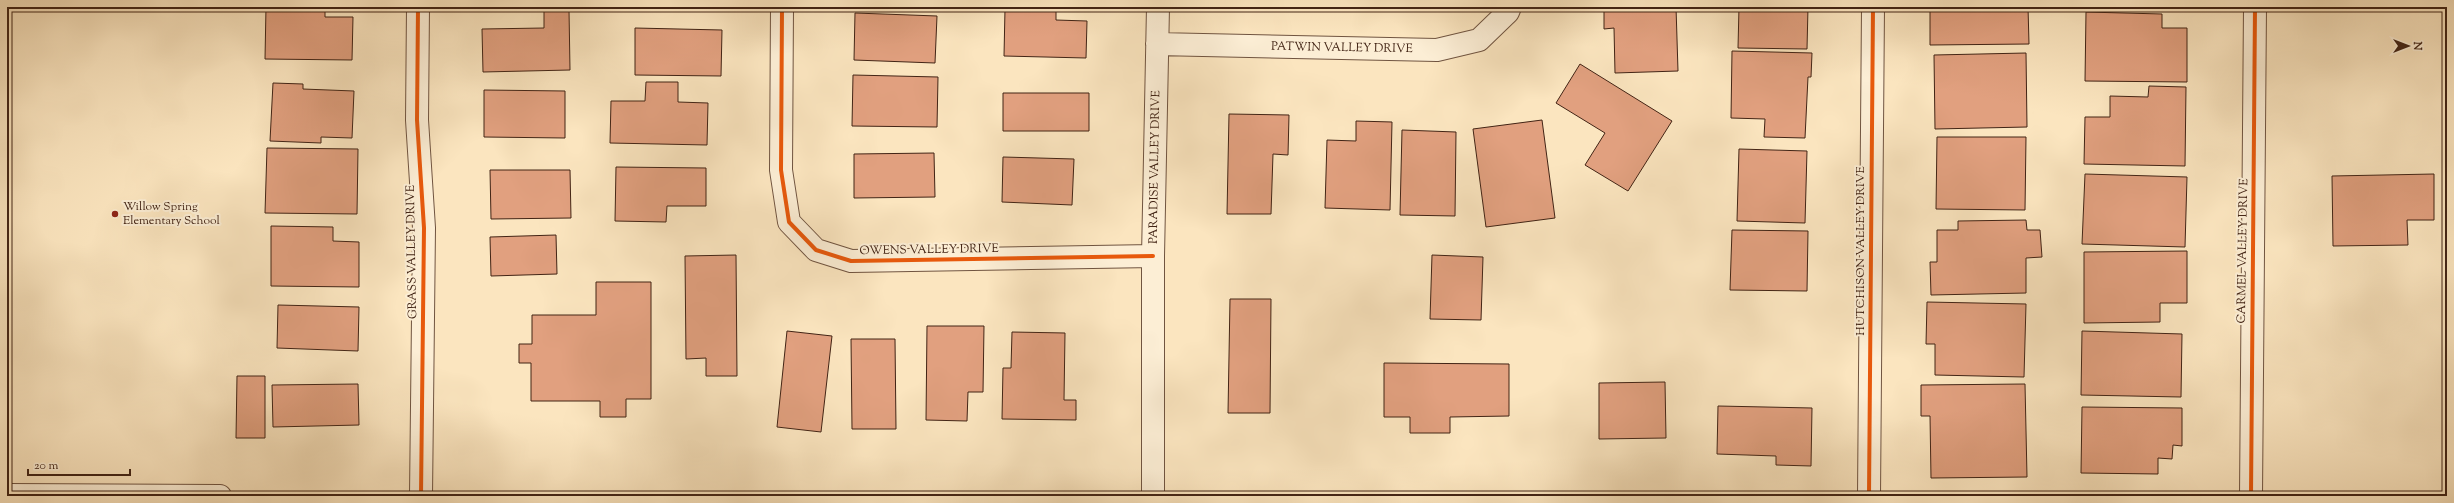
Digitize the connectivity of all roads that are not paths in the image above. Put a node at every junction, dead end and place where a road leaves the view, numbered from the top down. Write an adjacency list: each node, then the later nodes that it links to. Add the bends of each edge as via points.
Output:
1 (418, 7): 11 (street, GRASS VALLEY DRIVE, via 417,120 424,228)
2 (782, 7): 8 (street, OWENS VALLEY DRIVE, via 781,170 789,222 816,250 851,261)
3 (1158, 7): 7 (street, PARADISE VALLEY DRIVE)
4 (1510, 7): 7 (street, PATWIN VALLEY DRIVE, via 1479,40 1437,50)
5 (1872, 7): 13 (street, HUTCHISON VALLEY DRIVE)
6 (2255, 7): 14 (street, CARMEL VALLEY DRIVE)
7 (1157, 44): 8 (street, PARADISE VALLEY DRIVE)
8 (1153, 256): 12 (street, PARADISE VALLEY DRIVE)
9 (7, 495): 10 (street)
10 (220, 496)
11 (421, 496)
12 (1153, 496)
13 (1869, 496)
14 (2251, 496)

